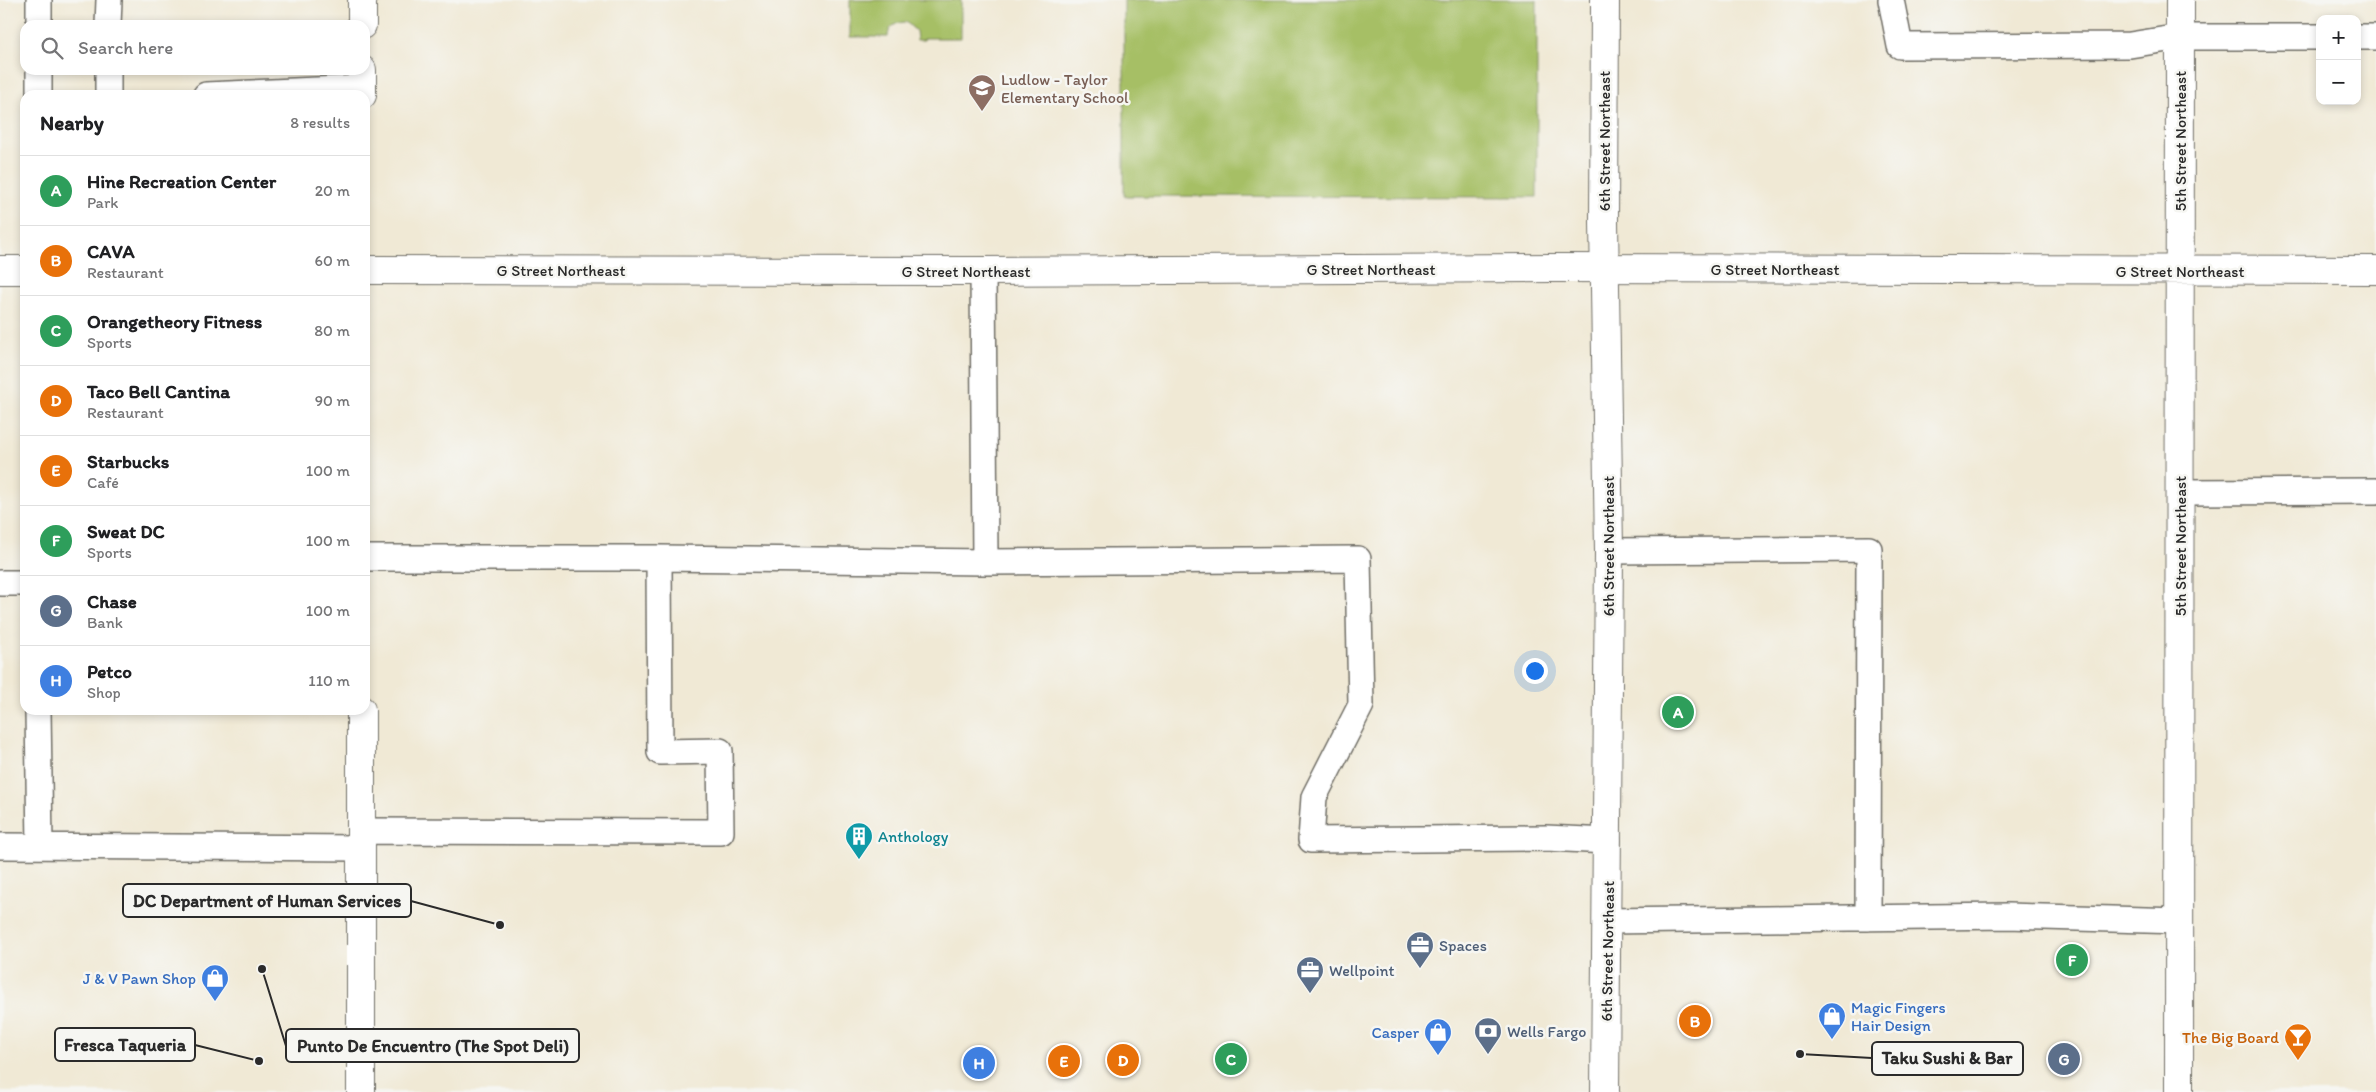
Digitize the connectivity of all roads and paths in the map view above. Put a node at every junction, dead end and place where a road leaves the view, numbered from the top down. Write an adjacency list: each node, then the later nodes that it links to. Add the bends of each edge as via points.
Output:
1 (39, 0): 7 (lane)
2 (108, 0): 8 (lane)
3 (362, 0): 9 (street)
4 (1605, 0): 20 (street, 6th Street Northeast)
5 (1891, 0): 10 (lane, via 1900,46 2130,45)
6 (2180, 0): 10 (street, 5th Street Northeast)
7 (39, 20)
8 (108, 20)
9 (362, 20)
10 (2180, 37): 11 (lane); 26 (street, 5th Street Northeast)
11 (2316, 37)
12 (2361, 37): 13 (lane)
13 (2376, 37)
14 (39, 75): 17 (lane)
15 (108, 75): 18 (lane)
16 (362, 84): 19 (lane)
17 (39, 90)
18 (108, 90)
19 (277, 90)
20 (1605, 269): 25 (street, G Street Northeast); 26 (street, G Street Northeast); 29 (street, 6th Street Northeast)
21 (0, 270): 22 (street)
22 (20, 270)
23 (370, 270): 25 (street, G Street Northeast)
24 (2376, 270): 26 (street, G Street Northeast)
25 (983, 271): 32 (lane)
26 (2180, 271): 27 (street, 5th Street Northeast)
27 (2180, 492): 28 (lane); 43 (street, 5th Street Northeast)
28 (2376, 492)
29 (1609, 551): 38 (street, 6th Street Northeast); 41 (lane, via 1869,549)
30 (370, 558): 31 (lane)
31 (659, 558): 32 (lane); 37 (lane, via 660,752 720,751 721,832)
32 (985, 562): 38 (lane, via 1358,559 1361,705 1314,797 1311,840)
33 (0, 583): 34 (lane)
34 (20, 583)
35 (38, 715): 40 (lane)
36 (361, 715): 37 (street)
37 (361, 840): 40 (lane); 44 (street)
38 (1608, 840): 42 (street, 6th Street Northeast)
39 (0, 846): 40 (lane)
40 (40, 846)
41 (1868, 918): 42 (lane); 43 (lane, via 2008,916)
42 (1608, 921): 45 (street, 6th Street Northeast)
43 (2180, 921): 46 (street, 5th Street Northeast)
44 (361, 1092)
45 (1605, 1092)
46 (2179, 1092)

